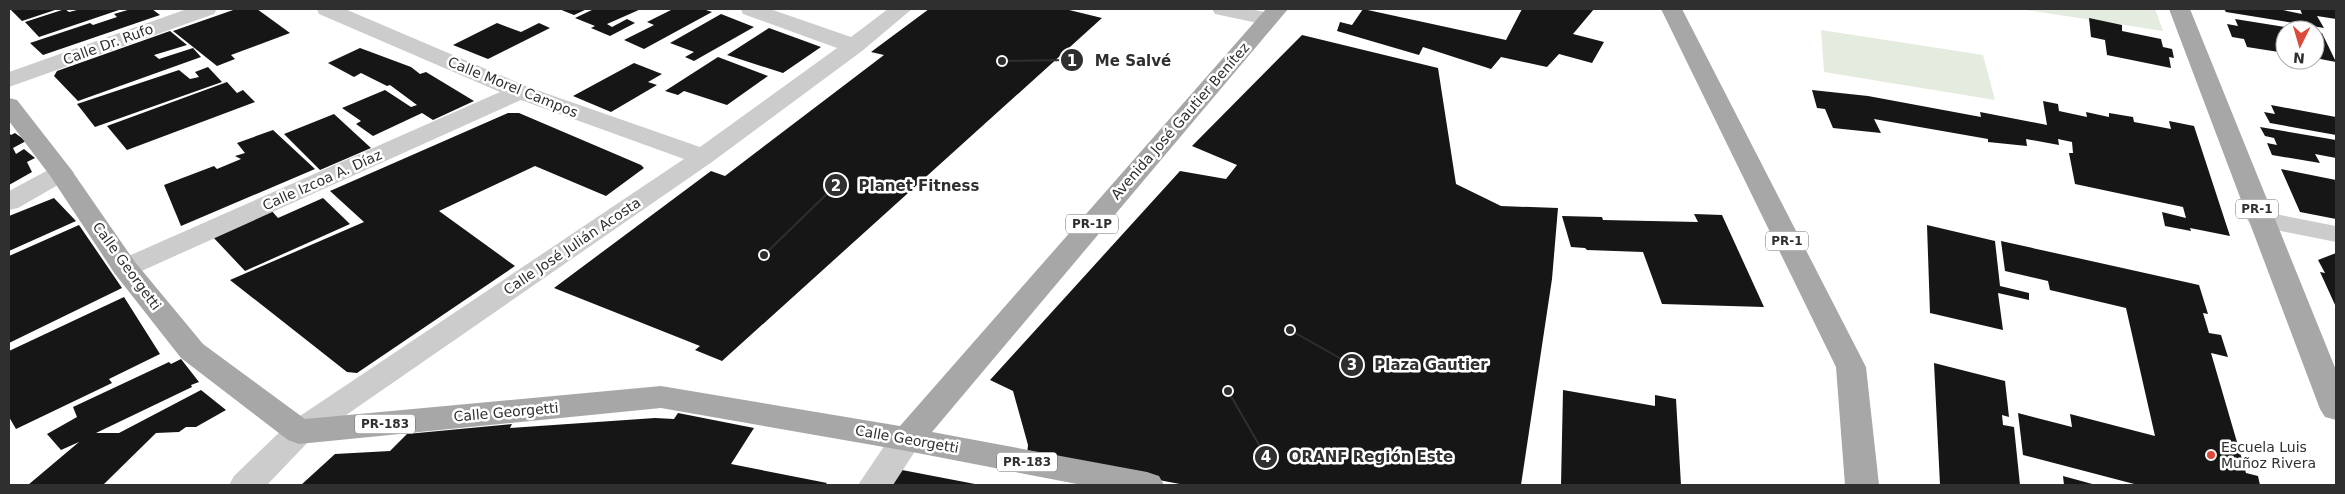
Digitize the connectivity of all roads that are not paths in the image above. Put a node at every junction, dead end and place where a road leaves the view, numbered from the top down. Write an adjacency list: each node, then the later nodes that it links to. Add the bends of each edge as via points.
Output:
1 (206, 9): 10 (street, Calle Dr. Rufo)
2 (326, 9): 11 (street, Calle Morel Campos)
3 (751, 9): 9 (street)
4 (901, 9): 9 (street, Calle José Julián Acosta)
5 (1224, 9): 8 (street)
6 (1671, 9): 25 (main road, PR-1, via 1851,367)
7 (2179, 9): 16 (main road, PR-1)
8 (1272, 14): 21 (main road, Avenida José Gautier Benítez / PR-1P)
9 (854, 46): 13 (street, Calle José Julián Acosta)
10 (9, 80)
11 (520, 92): 13 (street, Calle Morel Campos); 18 (street, Calle Izcoa A. Díaz)
12 (9, 105): 14 (main road, Calle Georgetti)
13 (703, 157): 20 (street, Calle José Julián Acosta)
14 (61, 173): 15 (street); 18 (main road, Calle Georgetti)
15 (9, 202)
16 (2260, 219): 17 (street); 19 (main road, PR-1)
17 (2336, 234)
18 (125, 268): 20 (main road, Calle Georgetti, via 192,351)
19 (2336, 409)
20 (299, 432): 21 (main road, Calle Georgetti / PR-183, via 661,397); 22 (street, Calle José Julián Acosta)
21 (907, 439): 23 (street); 24 (main road, Calle Georgetti / PR-183)
22 (246, 485)
23 (875, 485)
24 (1148, 485)
25 (1862, 485)

